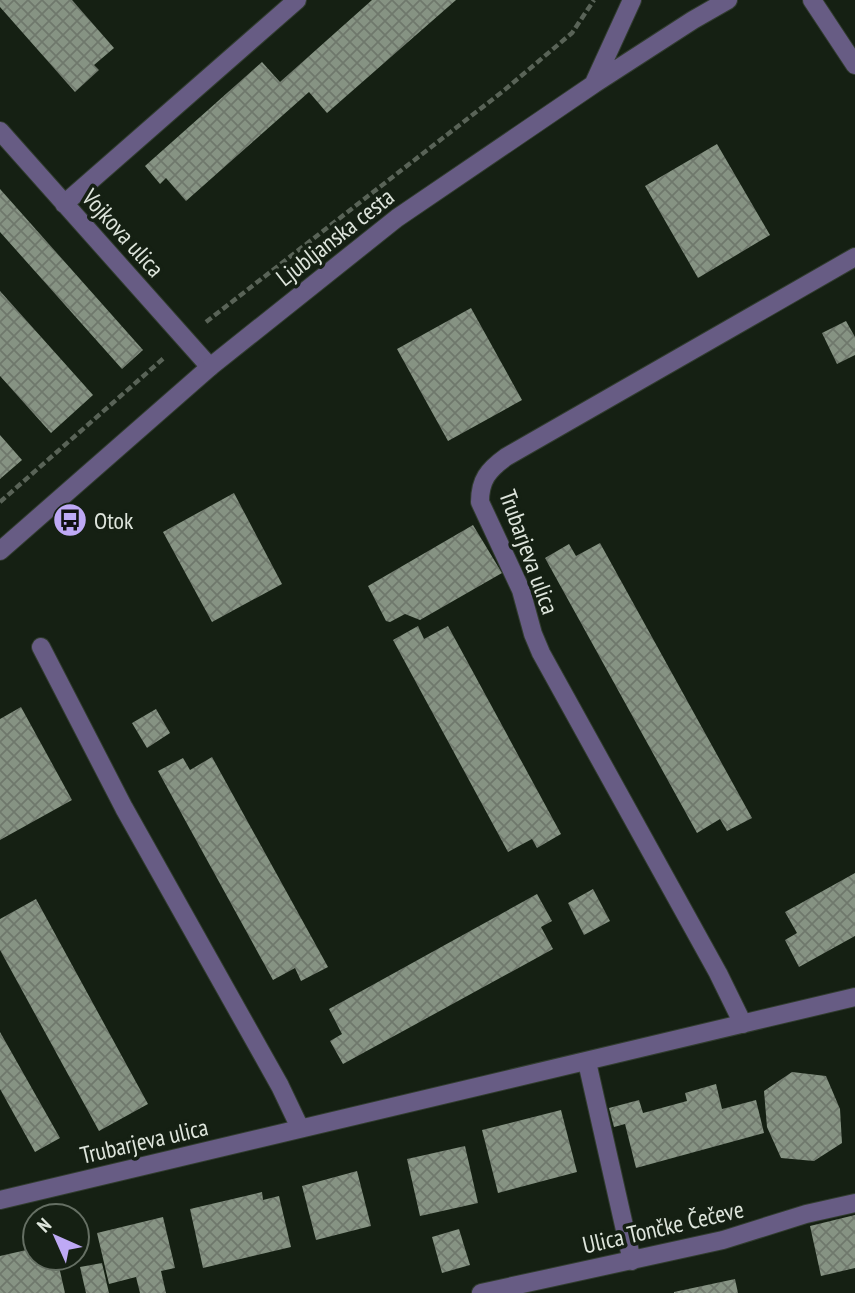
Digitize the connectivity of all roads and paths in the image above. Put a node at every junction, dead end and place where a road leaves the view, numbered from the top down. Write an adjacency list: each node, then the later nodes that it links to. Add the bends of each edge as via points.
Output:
1 (296, 0): 9 (street)
2 (594, 0): 11 (path, via 572,33 502,92)
3 (632, 0): 7 (street)
4 (729, 0): 7 (street, Ljubljanska cesta)
5 (813, 0): 6 (street)
6 (855, 65)
7 (594, 84): 12 (street, Ljubljanska cesta, via 397,218)
8 (0, 131): 9 (street, Vojkova ulica)
9 (64, 204): 11 (street, Vojkova ulica)
10 (855, 257): 17 (street, Trubarjeva ulica, via 506,457 488,470 480,487 480,502 521,590 541,653)
11 (185, 339): 12 (street, Vojkova ulica); 13 (path)
12 (210, 367): 14 (street, Ljubljanska cesta)
13 (0, 502)
14 (0, 551)
15 (41, 648): 19 (street)
16 (855, 997): 17 (street, Trubarjeva ulica)
17 (743, 1024): 18 (street, Trubarjeva ulica)
18 (587, 1062): 19 (street, Trubarjeva ulica); 22 (street)
19 (299, 1128): 20 (street, Trubarjeva ulica)
20 (0, 1200)
21 (855, 1202): 22 (street, Ulica Tončke Čečeve)
22 (632, 1261): 23 (street, Ulica Tončke Čečeve)
23 (481, 1293)

